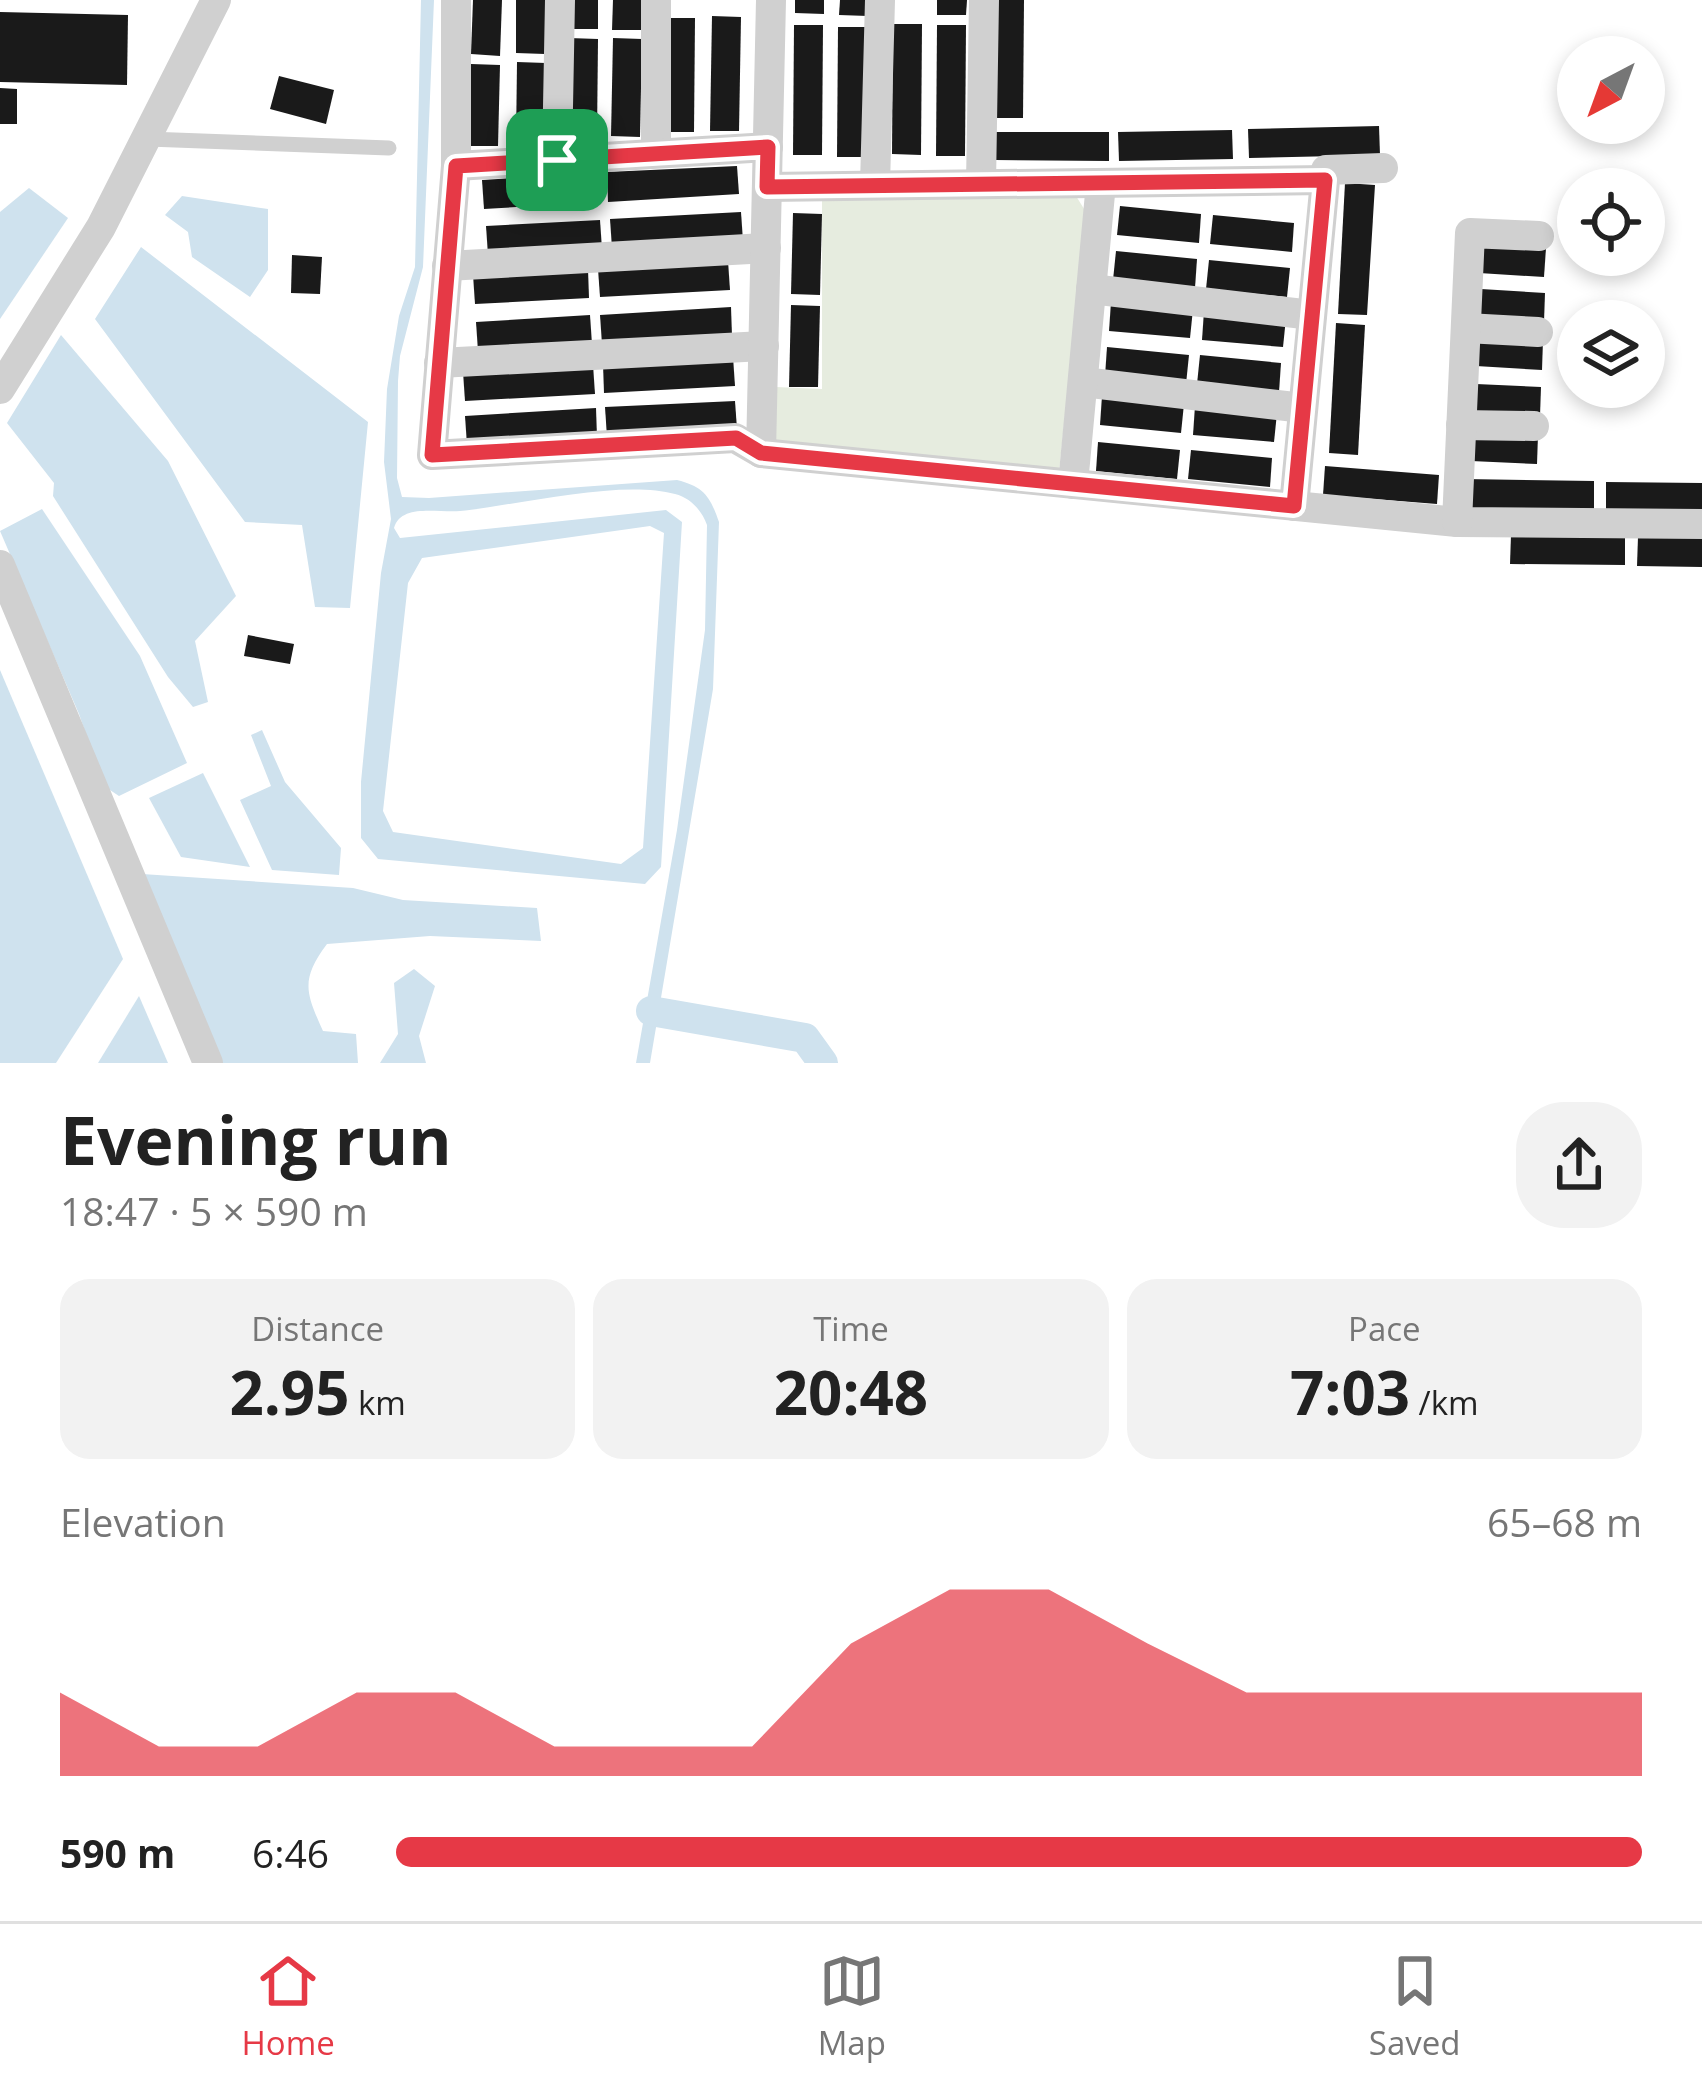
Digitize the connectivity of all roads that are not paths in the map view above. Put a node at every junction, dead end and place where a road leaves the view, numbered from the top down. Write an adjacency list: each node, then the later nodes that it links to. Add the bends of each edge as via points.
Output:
1 (455, 0): 13 (street)
2 (560, 0): 12 (street)
3 (656, 0): 11 (street)
4 (771, 0): 9 (street)
5 (880, 0): 18 (street)
6 (984, 0): 17 (street)
7 (220, 1): 8 (street)
8 (148, 139): 10 (lane); 30 (street)
9 (768, 147): 11 (street); 19 (street)
10 (388, 148)
11 (656, 153): 12 (street)
12 (557, 160): 13 (street)
13 (456, 166): 22 (street)
14 (1383, 168): 15 (street, via 1326,170)
15 (1325, 180): 16 (street); 24 (street)
16 (1101, 183): 17 (street); 23 (street)
17 (981, 184): 18 (street)
18 (875, 185): 19 (street)
19 (767, 187): 21 (street)
20 (1539, 236): 25 (street, via 1470,233)
21 (766, 248): 22 (street); 27 (street)
22 (447, 266): 28 (street)
23 (1091, 289): 24 (street); 29 (street)
24 (1312, 315): 31 (street)
25 (1466, 328): 26 (street); 32 (street)
26 (1538, 332)
27 (764, 346): 28 (street); 34 (street)
28 (440, 363): 34 (street, via 432,455 736,438)
29 (1083, 382): 31 (street); 35 (street)
30 (0, 389)
31 (1303, 409): 36 (street)
32 (1461, 425): 33 (street); 37 (street)
33 (1534, 426)
34 (761, 453): 35 (street)
35 (1073, 484): 36 (street)
36 (1294, 506): 37 (street)
37 (1457, 522): 38 (street)
38 (1702, 524)
39 (0, 566): 40 (street)
40 (208, 1063)

